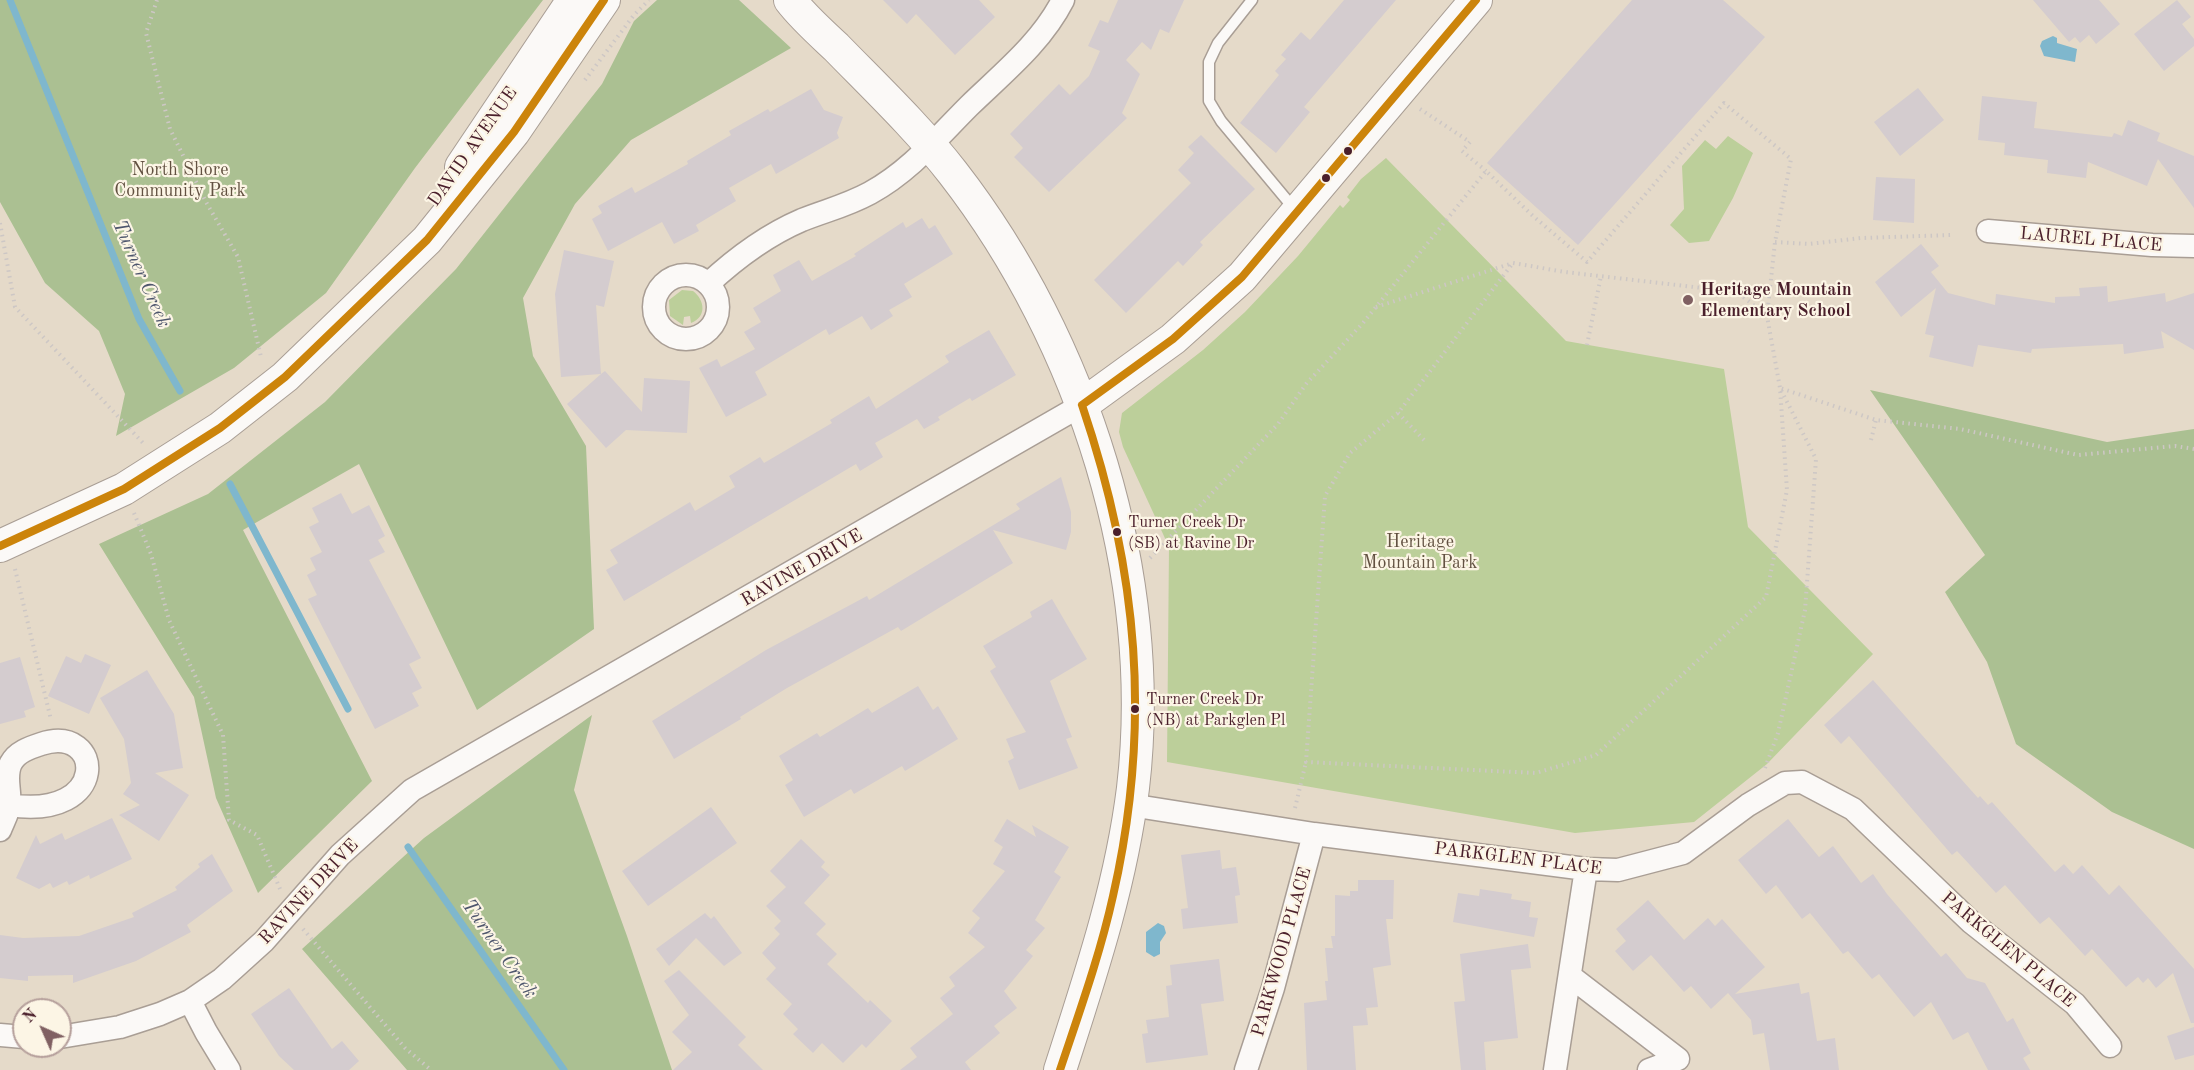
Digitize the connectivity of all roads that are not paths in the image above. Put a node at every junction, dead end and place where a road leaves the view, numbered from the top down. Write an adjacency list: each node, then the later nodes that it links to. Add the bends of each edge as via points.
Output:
1 (573, 0): 12 (street, DAVID AVENUE, via 496,119)
2 (604, 0): 12 (street, DAVID AVENUE, via 514,132 474,183 427,240)
3 (1063, 0): 7 (street, via 1032,45)
4 (1252, 0): 8 (lane, via 1218,43 1209,62 1209,101 1221,121)
5 (1476, 0): 8 (street, RAVINE DRIVE)
6 (790, 1): 7 (street)
7 (931, 146): 11 (street, via 902,174 842,208 770,236); 13 (street, via 974,201 1021,275 1058,346)
8 (1298, 213): 13 (street, RAVINE DRIVE, via 1252,266 1197,319)
9 (1988, 231): 10 (street, LAUREL PLACE, via 2152,246)
10 (2194, 246)
11 (708, 284)
12 (370, 292): 14 (street, DAVID AVENUE, via 285,377 220,428)
13 (1082, 405): 16 (street, via 1109,489 1128,582 1136,702); 21 (street, RAVINE DRIVE, via 412,790 339,855 237,967)
14 (7, 557)
15 (9, 805): 17 (street)
16 (1130, 805): 18 (street, PARKGLEN PLACE); 25 (street, via 1102,940)
17 (0, 830)
18 (1314, 834): 19 (street, PARKGLEN PLACE); 26 (street, PARKWOOD PLACE, via 1276,978)
19 (1586, 869): 20 (street); 23 (street, PARKGLEN PLACE, via 1618,870 1683,853 1785,783 1802,782 1853,809 1971,922 2075,1004)
20 (1570, 976): 27 (street); 28 (street, via 1678,1059)
21 (190, 1001): 22 (street, RAVINE DRIVE, via 120,1027); 24 (street)
22 (72, 1035)
23 (2110, 1046)
24 (229, 1070)
25 (1060, 1070)
26 (1246, 1070)
27 (1555, 1070)
28 (1649, 1070)

